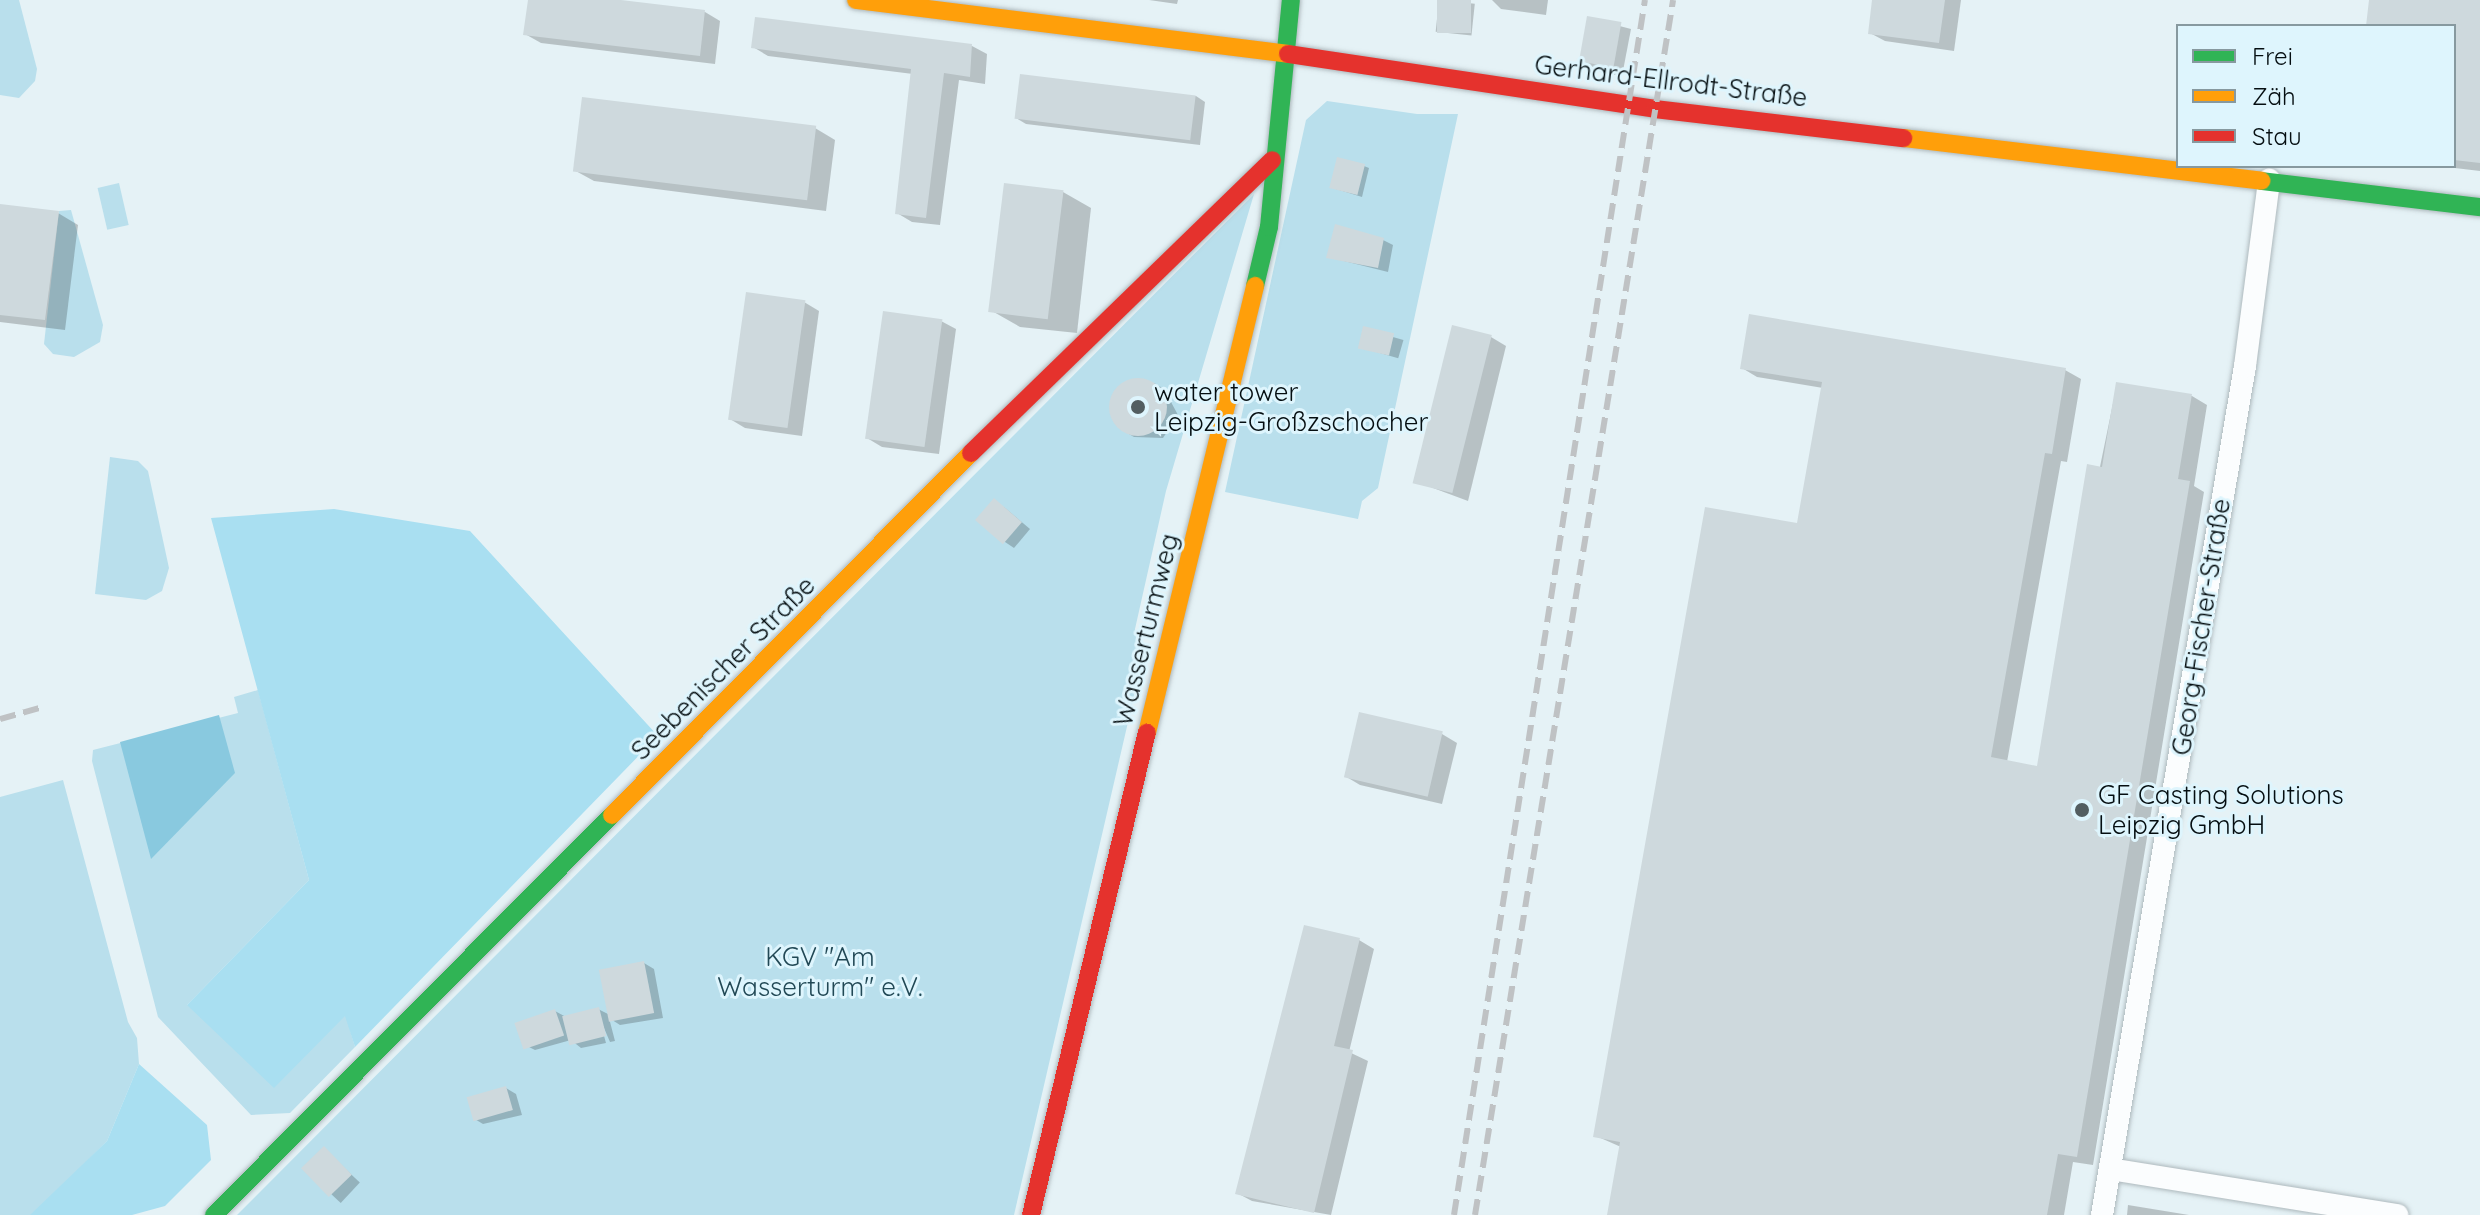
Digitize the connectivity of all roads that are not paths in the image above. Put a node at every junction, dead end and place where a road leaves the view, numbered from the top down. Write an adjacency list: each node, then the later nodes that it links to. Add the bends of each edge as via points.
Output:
1 (856, 0): 3 (street, Gerhard-Ellrodt-Straße)
2 (1291, 0): 4 (street, Wasserturmweg)
3 (991, 8): 4 (street, Gerhard-Ellrodt-Straße)
4 (1285, 54): 5 (street, Wasserturmweg); 6 (street, Gerhard-Ellrodt-Straße, via 1655,109)
5 (1272, 160): 9 (street, Seebenischer Straße, via 1091,332); 10 (street, Wasserturmweg, via 1269,227)
6 (2269, 180): 7 (street, Gerhard-Ellrodt-Straße); 8 (street, Georg-Fischer-Straße, via 2243,376)
7 (2480, 207)
8 (2110, 1169): 11 (street, Georg-Fischer-Straße); 12 (street)
9 (214, 1215)
10 (1031, 1215)
11 (2102, 1215)
12 (2397, 1215)

